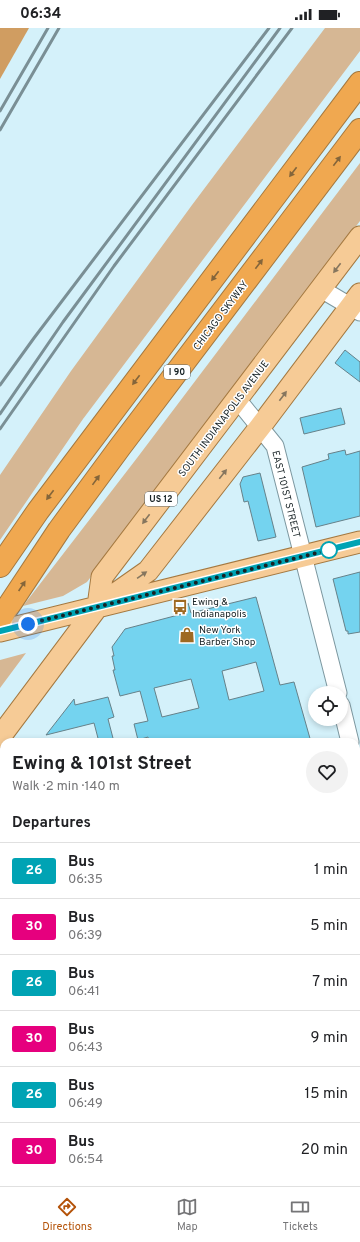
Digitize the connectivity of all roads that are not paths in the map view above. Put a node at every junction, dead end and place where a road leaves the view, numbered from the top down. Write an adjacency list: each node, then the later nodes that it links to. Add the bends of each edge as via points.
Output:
1 (360, 83): 10 (highway, I 90, one-way to 10, via 43,504)
2 (360, 130): 12 (highway, CHICAGO SKYWAY / I 90, one-way to 2, via 59,530 120,446)
3 (360, 237): 4 (main road, SOUTH INDIANAPOLIS AVENUE / US 12, one-way to 4)
4 (321, 289): 5 (street); 6 (main road, SOUTH INDIANAPOLIS AVENUE / US 12)
5 (357, 304): 7 (main road, SOUTH INDIANAPOLIS AVENUE, one-way to 5)
6 (237, 399): 7 (street, EAST 101ST STREET); 11 (main road, SOUTH INDIANAPOLIS AVENUE / US 12, one-way to 11, via 102,577)
7 (260, 427): 9 (street, EAST 101ST STREET, via 275,446); 11 (main road, SOUTH INDIANAPOLIS AVENUE, one-way to 7, via 148,571)
8 (360, 542): 9 (main road)
9 (303, 556): 11 (main road); 14 (street, EAST 101ST STREET)
10 (0, 566)
11 (98, 606): 13 (main road); 16 (main road, SOUTH INDIANAPOLIS AVENUE)
12 (0, 619)
13 (0, 631)
14 (336, 686)
15 (346, 726): 17 (street)
16 (0, 737)
17 (349, 738)

